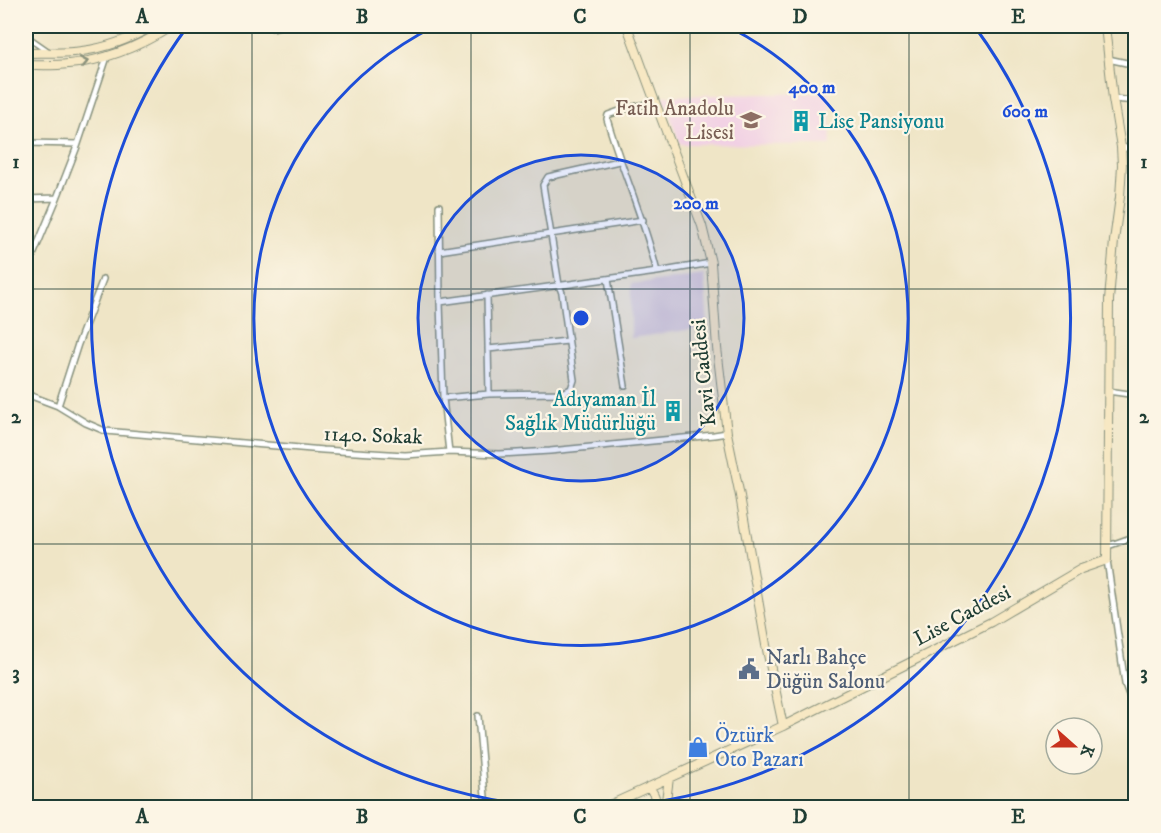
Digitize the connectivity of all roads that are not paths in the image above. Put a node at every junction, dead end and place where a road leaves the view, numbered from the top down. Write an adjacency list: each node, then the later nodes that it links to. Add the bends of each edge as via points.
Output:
1 (27, 26): 8 (street)
2 (150, 26): 9 (street, via 95,48)
3 (172, 26): 11 (street)
4 (269, 26): 5 (street)
5 (280, 26)
6 (627, 26): 17 (street, Kavi Caddesi)
7 (1104, 26): 12 (street)
8 (26, 34): 9 (street)
9 (49, 52): 10 (street)
10 (26, 53)
11 (107, 57): 13 (street, one-way to 11, via 64,65); 19 (street)
12 (1108, 59): 14 (street); 15 (street)
13 (26, 65)
14 (1136, 65)
15 (1113, 99): 16 (street); 20 (street)
16 (1136, 101)
17 (655, 102): 22 (street, via 608,115); 29 (street, Kavi Caddesi, via 702,226)
18 (26, 142): 19 (street)
19 (78, 144): 23 (street)
20 (1121, 147): 21 (street); 40 (street, via 1109,300)
21 (1136, 150)
22 (620, 161): 26 (street); 27 (street, via 546,179 543,188)
23 (57, 198): 24 (street); 30 (street)
24 (26, 199)
25 (439, 206): 28 (street)
26 (643, 220): 27 (street); 31 (street)
27 (551, 234): 28 (street); 34 (street)
28 (439, 251): 36 (street)
29 (711, 263): 31 (street); 46 (street, Kavi Caddesi)
30 (26, 272)
31 (657, 272): 33 (street)
32 (103, 279): 45 (street)
33 (608, 279): 34 (street); 39 (street)
34 (559, 285): 35 (street); 37 (street)
35 (487, 295): 36 (street); 38 (street)
36 (440, 302): 44 (street)
37 (568, 341): 38 (street); 42 (street, via 574,380 569,390)
38 (489, 349): 42 (street)
39 (625, 386)
40 (1108, 391): 43 (street); 49 (street)
41 (26, 394): 45 (street, 1140. Sokak)
42 (489, 394): 44 (street)
43 (1136, 395)
44 (443, 398): 47 (street)
45 (58, 406): 47 (street, 1140. Sokak, via 105,432 405,455)
46 (727, 433): 47 (street, 1140. Sokak, via 530,452); 53 (street, Kavi Caddesi)
47 (449, 452)
48 (1136, 536): 49 (street)
49 (1107, 546): 50 (street)
50 (1107, 560): 51 (street, via 1125,684); 53 (street, Lise Caddesi, via 1087,566 991,622)
51 (1136, 713)
52 (478, 716): 56 (street)
53 (783, 726): 54 (street, Lise Caddesi)
54 (669, 778): 55 (street, Lise Caddesi); 59 (street)
55 (648, 787): 57 (street, Lise Caddesi); 58 (street)
56 (486, 807)
57 (603, 807)
58 (656, 807)
59 (665, 807)

